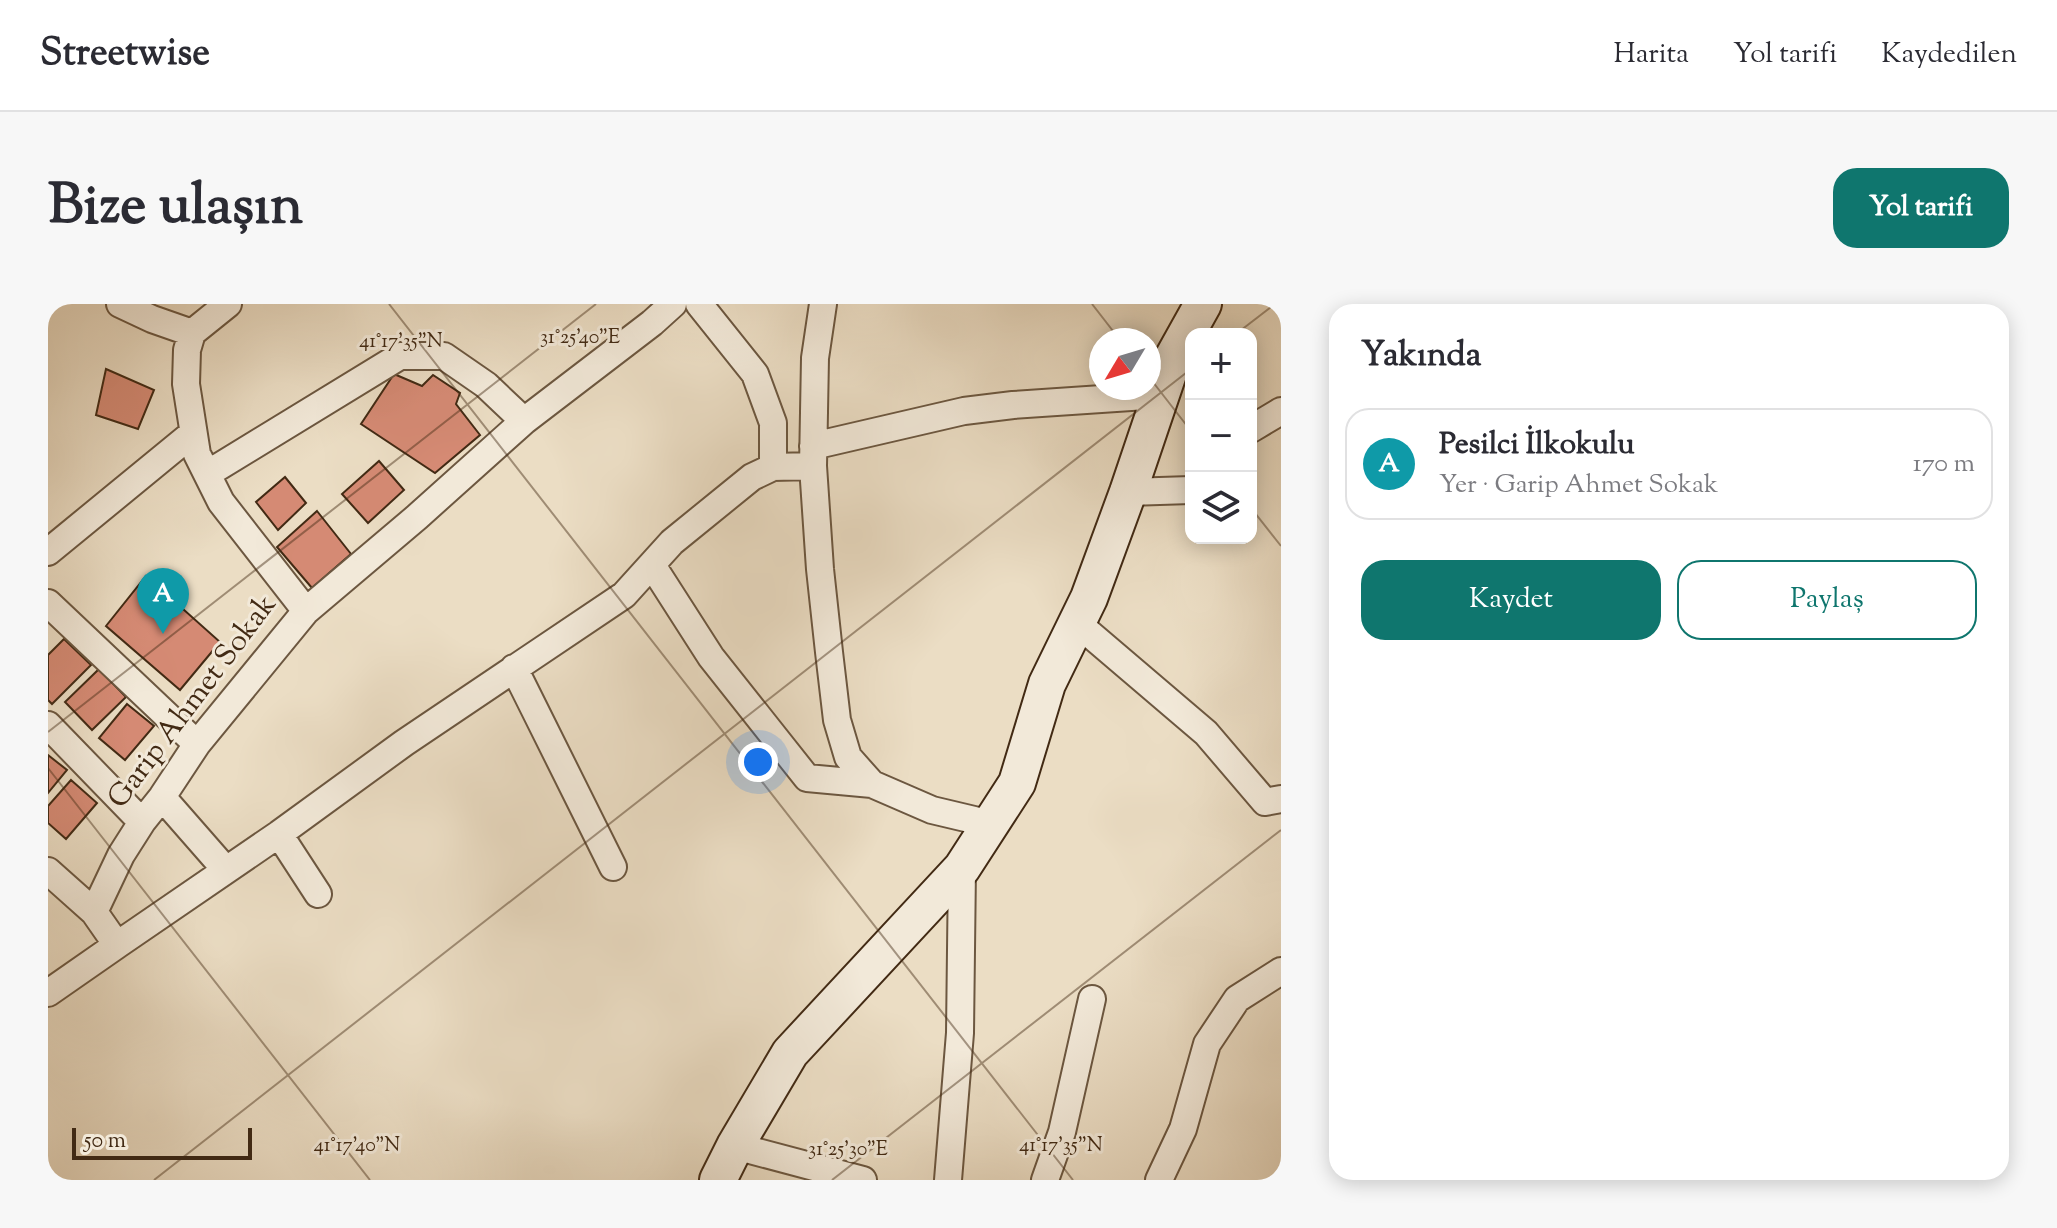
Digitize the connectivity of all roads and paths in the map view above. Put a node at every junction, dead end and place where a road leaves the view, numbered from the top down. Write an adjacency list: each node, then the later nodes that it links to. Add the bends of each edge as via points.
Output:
1 (120, 304): 7 (street)
2 (228, 304): 7 (street)
3 (673, 304): 12 (street)
4 (699, 304): 16 (street, via 755,374 773,423)
5 (823, 304): 15 (street, via 815,358)
6 (1203, 304): 8 (street, via 1174,356)
7 (192, 333): 14 (street, Garip Ahmet Sokak, via 186,384)
8 (1161, 395)
9 (1089, 400): 15 (street, via 964,411)
10 (1159, 400): 19 (street)
11 (1281, 411): 13 (street)
12 (524, 421): 17 (street, via 444,356 400,356); 23 (street)
13 (1257, 425)
14 (193, 433): 17 (street, Garip Ahmet Sokak); 20 (street)
15 (813, 456): 16 (street); 28 (street, via 837,720 848,757)
16 (773, 467): 21 (street, via 752,477 672,542)
17 (207, 474): 23 (street, Garip Ahmet Sokak, via 221,502)
18 (1185, 490): 19 (street)
19 (1128, 492): 24 (street)
20 (48, 552)
21 (652, 565): 25 (street, via 624,595); 28 (street, via 711,657 807,778)
22 (48, 603): 27 (street)
23 (306, 611): 27 (street, Garip Ahmet Sokak)
24 (1077, 623): 30 (street, via 1206,733 1265,802); 32 (street, via 1047,684 1017,783)
25 (514, 668): 33 (street); 34 (street)
26 (48, 725): 31 (street)
27 (197, 744): 29 (street, Garip Ahmet Sokak)
28 (872, 784): 32 (street, via 932,810)
29 (162, 797): 31 (street, Garip Ahmet Sokak); 36 (street)
30 (1281, 799)
31 (142, 822): 39 (street, Garip Ahmet Sokak)
32 (991, 824): 35 (street)
33 (279, 834): 36 (street); 38 (street)
34 (613, 867)
35 (962, 868): 44 (street, via 790,1053); 47 (street, via 960,1033)
36 (225, 869): 40 (street)
37 (48, 871): 39 (street)
38 (318, 894)
39 (94, 912): 40 (street)
40 (117, 945): 42 (street)
41 (1281, 971): 49 (street, via 1237,999 1207,1044 1183,1129)
42 (48, 993)
43 (1092, 999): 48 (street, via 1062,1132)
44 (735, 1146): 45 (street); 46 (street)
45 (718, 1180)
46 (863, 1180)
47 (948, 1180)
48 (1045, 1180)
49 (1159, 1180)

